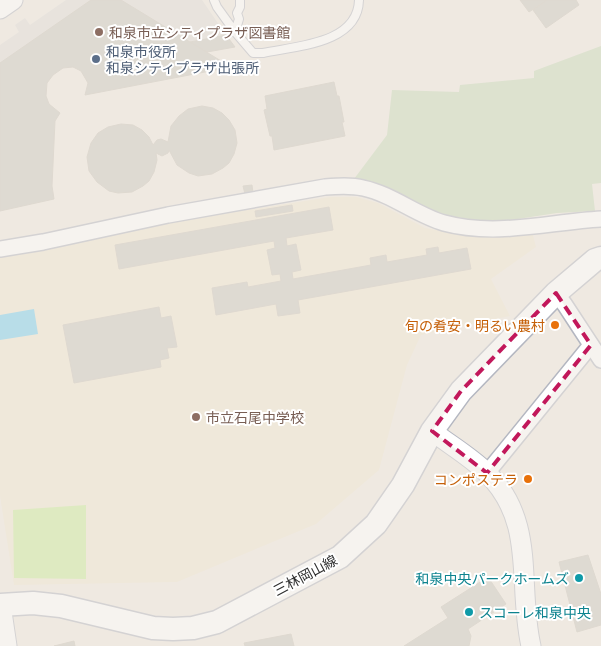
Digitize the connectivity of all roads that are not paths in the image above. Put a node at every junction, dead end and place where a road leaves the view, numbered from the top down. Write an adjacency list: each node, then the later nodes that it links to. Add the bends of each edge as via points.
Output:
1 (13, 0): 5 (street)
2 (214, 0): 6 (lane)
3 (240, 0): 6 (lane)
4 (359, 0): 6 (lane, via 359,8 347,28 321,41 253,53)
5 (0, 9)
6 (235, 32)
7 (601, 219): 8 (street, via 510,229 468,226 445,223 420,214 374,190 340,186 168,215)
8 (0, 249)
9 (601, 258): 10 (main road, 三林岡山線)
10 (556, 293): 11 (street); 13 (main road, 三林岡山線, via 461,390)
11 (591, 345): 12 (street); 14 (street)
12 (601, 360)
13 (432, 431): 14 (street); 15 (main road, 三林岡山線, via 403,485 376,524 340,557 217,622 194,628 153,628 61,606 33,603)
14 (486, 473): 17 (street, via 508,502 519,530)
15 (0, 605): 16 (street)
16 (7, 646)
17 (531, 646)

